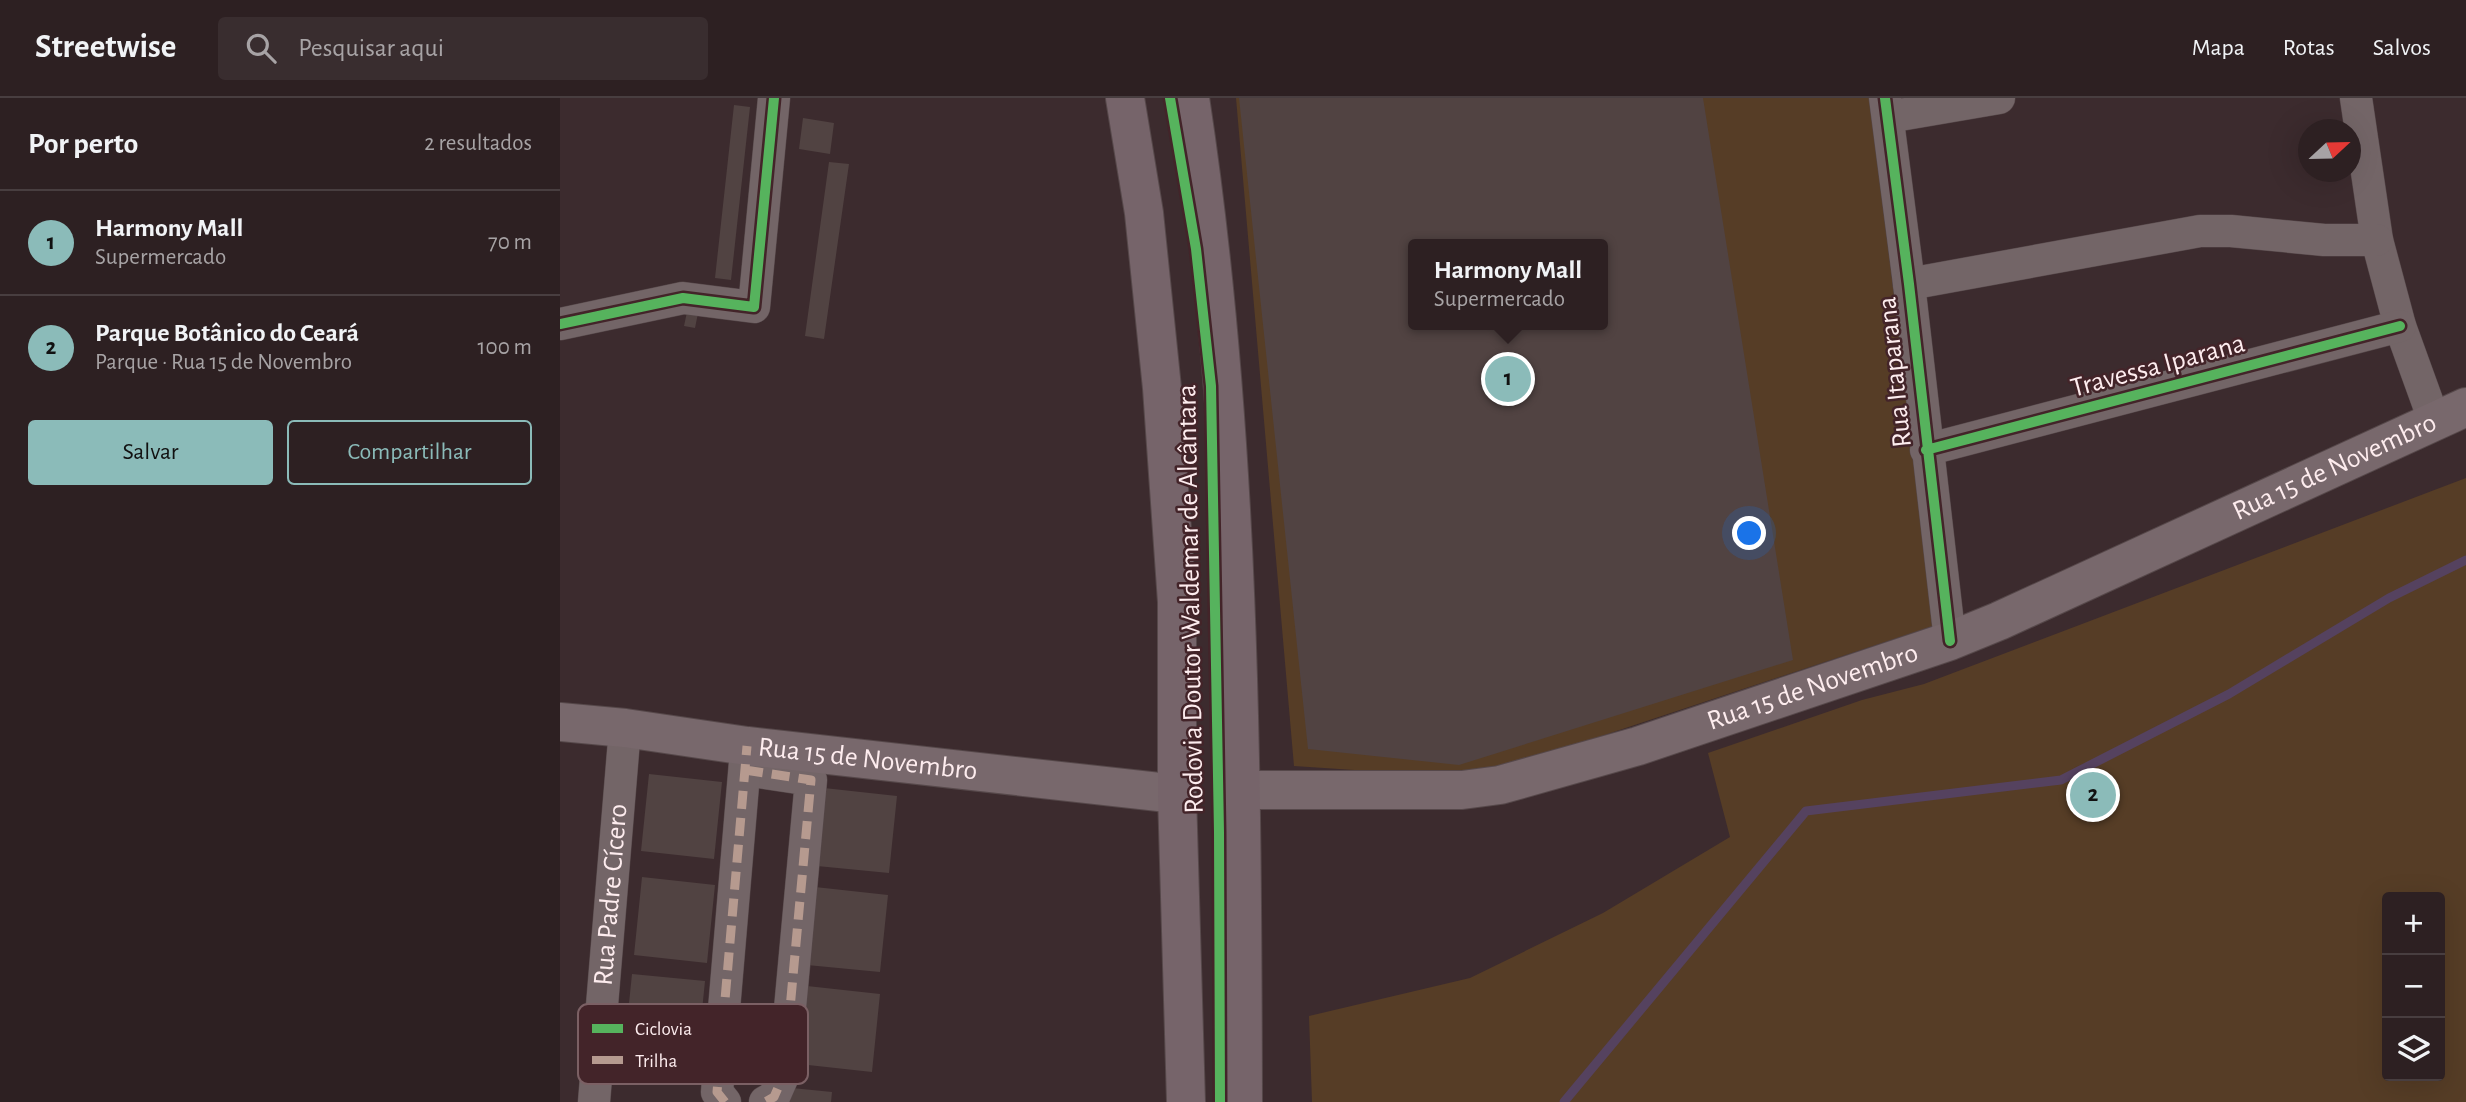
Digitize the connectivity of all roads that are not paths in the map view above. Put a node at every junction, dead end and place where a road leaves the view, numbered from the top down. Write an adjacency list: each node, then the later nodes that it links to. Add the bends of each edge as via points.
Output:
1 (774, 98): 9 (street, via 754,307 683,298)
2 (1125, 98): 18 (highway, Rodovia Doutor Waldemar de Alcântara, via 1144,213 1162,387 1177,602)
3 (1191, 98): 17 (highway, Rodovia Doutor Waldemar de Alcântara, via 1221,361 1234,538)
4 (1999, 98): 6 (street)
5 (2356, 98): 7 (street)
6 (1899, 106): 8 (street, Rua Itaparana)
7 (2376, 240): 8 (street, via 2200,232); 10 (street)
8 (1909, 284): 12 (street, Rua Itaparana)
9 (560, 324)
10 (2400, 326): 11 (street); 12 (street, Travessa Iparana)
11 (2450, 413): 13 (main road, Rua 15 de Novembro)
12 (1926, 450): 13 (street, Rua Itaparana)
13 (1950, 641): 17 (main road, Rua 15 de Novembro, via 1638,746 1500,785 1462,790)
14 (560, 722): 15 (main road, Rua 15 de Novembro)
15 (625, 728): 16 (main road, Rua 15 de Novembro); 19 (street, Rua Padre Cícero)
16 (746, 758): 18 (main road, Rua 15 de Novembro); 20 (street); 21 (street, via 811,780)
17 (1242, 790): 29 (highway, Rodovia Doutor Waldemar de Alcântara)
18 (1177, 794): 28 (highway, Rodovia Doutor Waldemar de Alcântara)
19 (602, 1004)
20 (725, 1004)
21 (790, 1004)
22 (595, 1084): 25 (street, Rua Padre Cícero)
23 (718, 1084): 26 (street, via 717,1092)
24 (780, 1084): 27 (street, via 774,1097)
25 (594, 1102)
26 (725, 1102)
27 (765, 1102)
28 (1186, 1102)
29 (1243, 1102)

